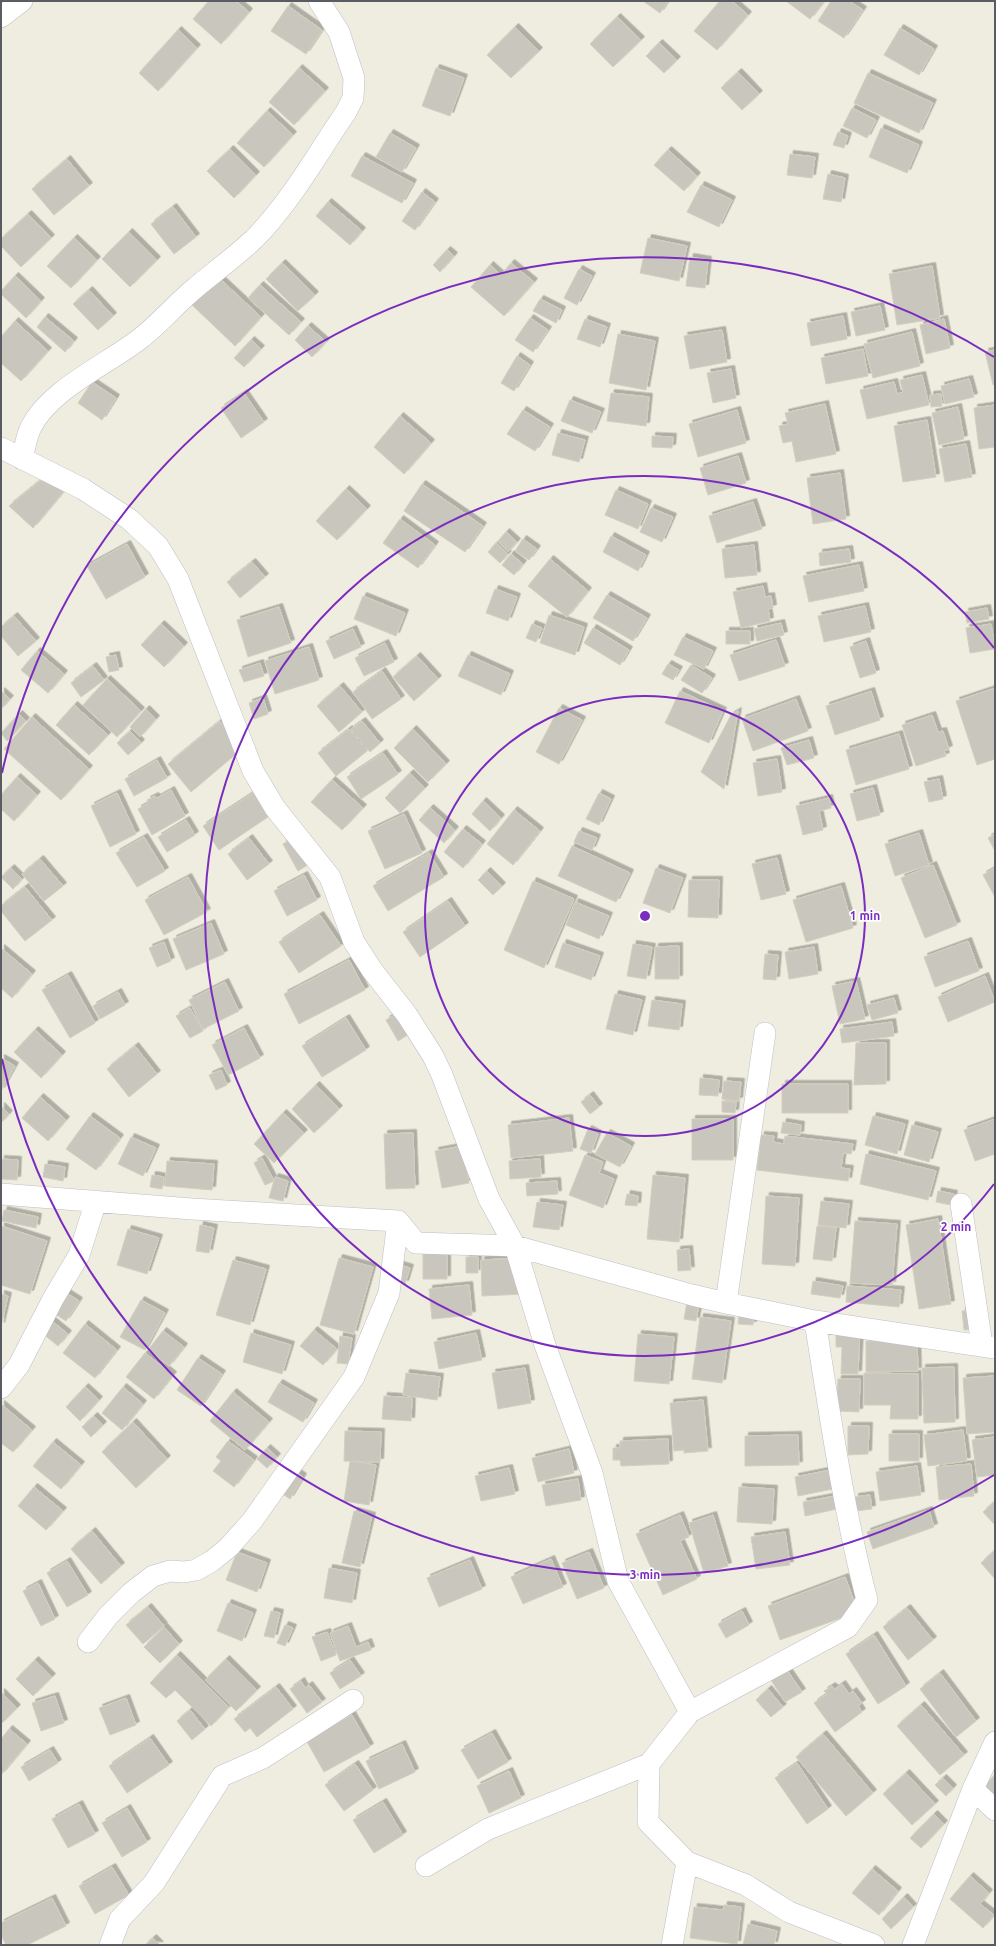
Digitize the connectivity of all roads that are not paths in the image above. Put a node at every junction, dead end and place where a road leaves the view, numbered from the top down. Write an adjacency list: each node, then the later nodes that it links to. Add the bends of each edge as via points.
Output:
1 (22, 1): 3 (street)
2 (319, 1): 5 (street, via 339,32 354,78 353,98 346,112 276,214 255,238 231,261 193,289 141,338 85,375 47,406 32,425 26,438)
3 (1, 17)
4 (1, 448): 5 (street)
5 (22, 459): 11 (street, via 83,489 129,519 162,552 178,578 252,770 274,808 330,877 354,942 372,970 407,1014 433,1056 489,1199)
6 (765, 1033): 12 (street)
7 (1, 1194): 8 (street)
8 (96, 1201): 10 (street); 15 (street, via 79,1255 19,1365)
9 (962, 1204): 14 (street)
10 (398, 1221): 11 (street, via 416,1243); 16 (street, via 389,1293 354,1377 252,1521 229,1547 196,1570 170,1571 153,1576 131,1593)
11 (515, 1246): 12 (street); 18 (street, via 545,1345 592,1473 618,1581)
12 (726, 1303): 13 (street)
13 (815, 1321): 14 (street); 18 (street, via 835,1448 854,1548 867,1600 848,1627)
14 (989, 1347)
15 (1, 1388)
16 (88, 1642)
17 (353, 1700): 25 (street, via 263,1758 222,1776 154,1883 120,1919)
18 (690, 1712): 20 (street)
19 (995, 1742): 21 (street)
20 (649, 1764): 23 (street, via 648,1822); 24 (street, via 488,1829)
21 (973, 1789): 22 (street); 28 (street)
22 (995, 1810)
23 (687, 1862): 26 (street); 27 (street, via 746,1885 789,1912)
24 (426, 1866)
25 (110, 1945)
26 (672, 1945)
27 (874, 1945)
28 (913, 1945)

